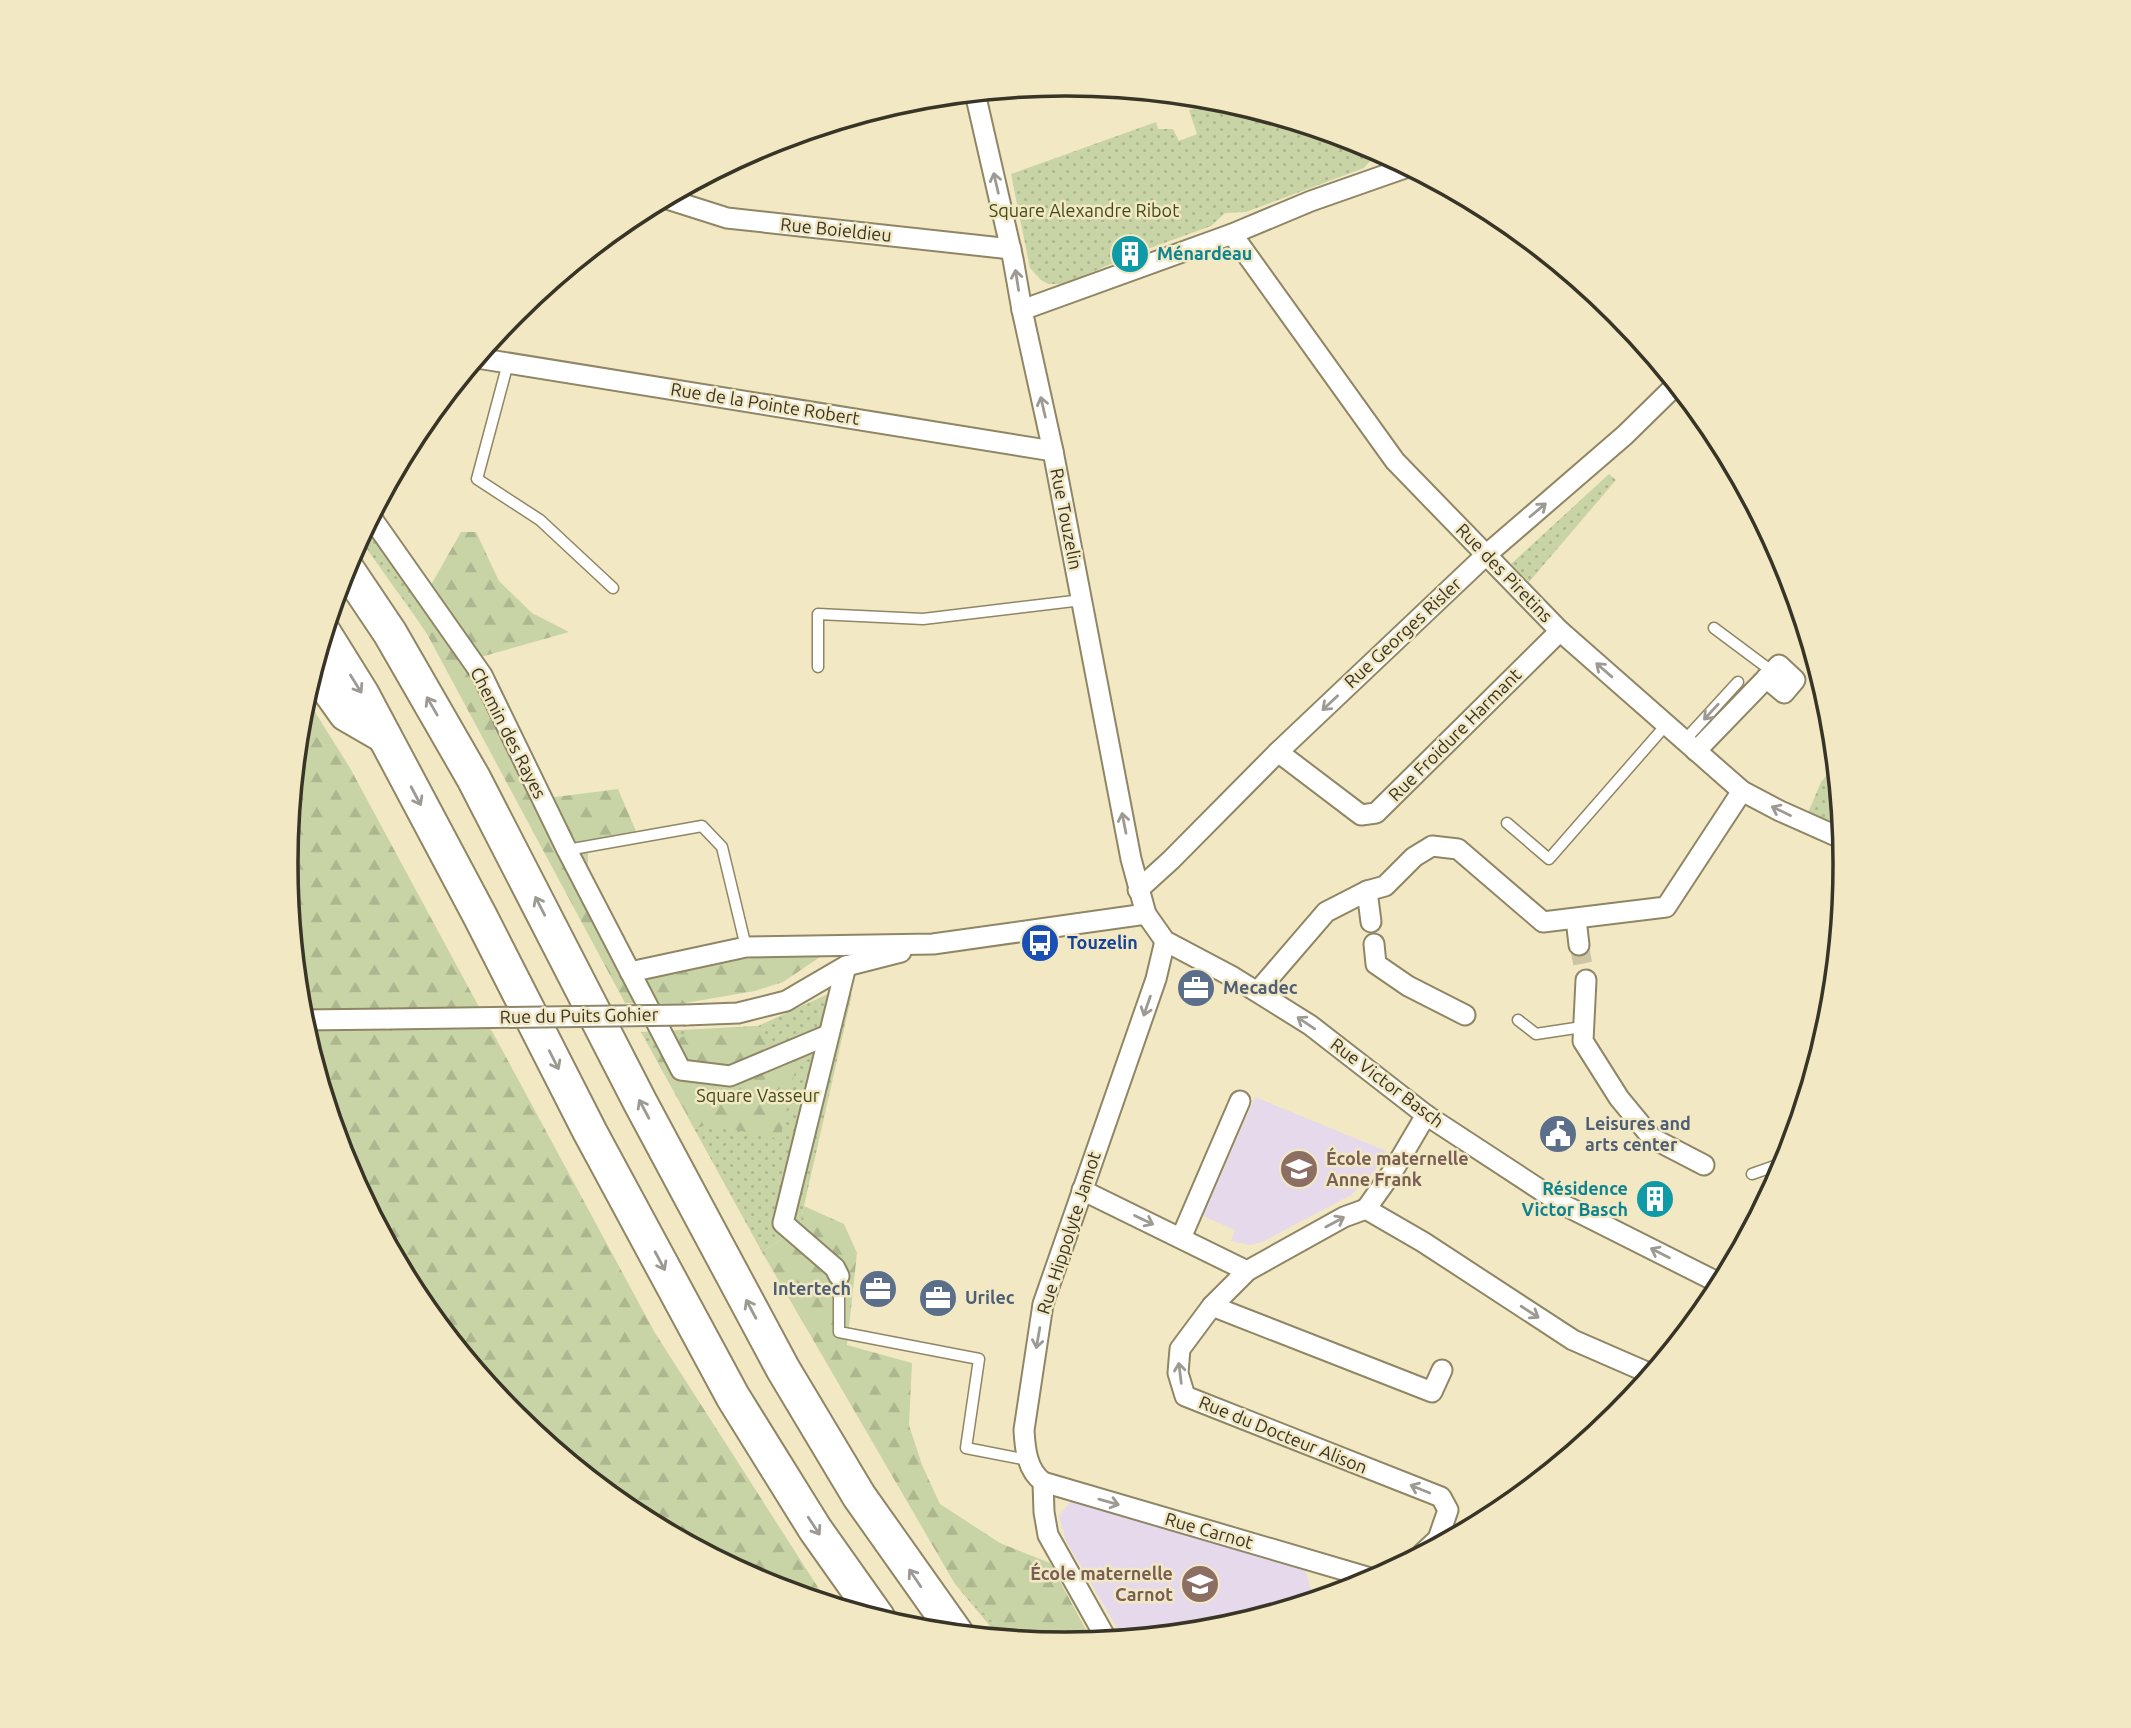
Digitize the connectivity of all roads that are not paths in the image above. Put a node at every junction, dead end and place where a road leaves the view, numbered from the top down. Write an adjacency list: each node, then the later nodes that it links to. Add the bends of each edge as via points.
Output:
1 (977, 102): 5 (street, Rue Touzelin, one-way to 1)
2 (1396, 171): 4 (street)
3 (677, 202): 5 (street, Rue Boieldieu, via 727,218)
4 (1233, 234): 6 (street); 12 (street, Rue des Piretins, via 1395,461)
5 (1011, 249): 6 (street, Rue Touzelin, one-way to 5)
6 (1022, 310): 10 (street, Rue Touzelin, one-way to 6)
7 (487, 360): 8 (street, Rue de la Pointe Robert)
8 (508, 363): 10 (street, Rue de la Pointe Robert); 14 (lane, via 477,479 540,520)
9 (1670, 391): 12 (street, Rue Georges Risler, one-way to 9)
10 (1053, 451): 15 (street, Rue Touzelin)
11 (377, 525): 30 (street, Chemin des Rayes, via 482,675)
12 (1486, 555): 17 (street, Rue des Piretins); 26 (street, Rue Georges Risler, one-way to 26)
13 (353, 578): 69 (highway, one-way to 13, via 859,1496 783,1369 474,779)
14 (613, 588)
15 (1082, 600): 19 (lane, via 923,619 818,614); 31 (street, Rue Touzelin, one-way to 15)
16 (1714, 628): 20 (lane)
17 (1560, 631): 23 (street, Rue des Piretins, one-way to 17); 26 (street, Rue Froidure Harmant, via 1376,813 1362,815)
18 (330, 643): 24 (highway, one-way to 24)
19 (817, 667)
20 (1770, 675): 25 (street)
21 (321, 679): 24 (highway, via 346,714)
22 (1738, 682): 25 (lane, one-way to 25)
23 (1666, 725): 25 (street, Rue des Piretins); 28 (lane, via 1549,859)
24 (384, 736): 68 (highway, one-way to 68, via 733,1397 815,1529)
25 (1690, 746): 27 (street, Rue des Piretins)
26 (1278, 752): 31 (street, Rue Georges Risler)
27 (1742, 791): 29 (street, Rue des Piretins, one-way to 27); 34 (street, via 1665,907)
28 (1507, 823)
29 (1832, 834)
30 (567, 850): 40 (lane, via 702,826 722,847); 42 (street, Chemin des Rayes)
31 (1138, 890): 33 (street, Rue Touzelin)
32 (1367, 891): 34 (street, via 1385,886 1432,846 1458,849 1543,922); 35 (street); 44 (street, via 1326,912)
33 (1146, 914): 36 (street, Rue Touzelin); 37 (street, Rue du Puits Gohier)
34 (1576, 919): 39 (street)
35 (1371, 922)
36 (1165, 940): 44 (street, Rue Victor Basch); 55 (street, Rue Hippolyte Jamot, one-way to 55, via 1156,979)
37 (933, 944): 40 (street, Rue du Puits Gohier); 41 (street, Rue du Puits Gohier)
38 (1374, 944): 45 (street, via 1376,964)
39 (1579, 945)
40 (746, 947): 42 (street, Rue du Puits Gohier)
41 (846, 966): 46 (street, Rue du Puits Gohier, bridge, via 786,1000 738,1013); 49 (street)
42 (630, 972): 49 (street, Chemin des Rayes, via 681,1070 730,1076)
43 (1586, 980): 48 (street)
44 (1258, 991): 51 (street, Rue Victor Basch, one-way to 44, via 1310,1025)
45 (1465, 1015)
46 (314, 1020)
47 (1518, 1020): 48 (lane, via 1536,1034)
48 (1582, 1027): 52 (street, via 1583,1041 1619,1098 1652,1138)
49 (828, 1035): 59 (street, via 783,1223)
50 (1240, 1101): 57 (street)
51 (1426, 1115): 56 (street); 60 (street, Rue Victor Basch, one-way to 51, via 1562,1204)
52 (1704, 1164)
53 (1771, 1167): 54 (lane)
54 (1752, 1174)
55 (1082, 1190): 57 (street, one-way to 57); 64 (street, Rue Hippolyte Jamot, one-way to 64, via 1043,1304 1024,1427)
56 (1366, 1209): 58 (street, Rue du Docteur Alison, one-way to 56); 63 (street, one-way to 63, via 1573,1340)
57 (1181, 1238): 58 (street)
58 (1247, 1271): 61 (street, Rue du Docteur Alison)
59 (839, 1276): 64 (lane, via 839,1332 979,1359 966,1448)
60 (1711, 1279)
61 (1212, 1306): 62 (street, via 1432,1392); 66 (street, Rue du Docteur Alison, one-way to 61, via 1448,1510 1441,1497 1185,1396 1178,1373 1180,1349)
62 (1443, 1370)
63 (1643, 1370)
64 (1028, 1460): 65 (street, Rue Hippolyte Jamot)
65 (1044, 1482): 67 (street, Rue Carnot, one-way to 67); 70 (street, via 1048,1535)
66 (1444, 1532)
67 (1357, 1574)
68 (870, 1607)
69 (948, 1622)
70 (1102, 1631)

